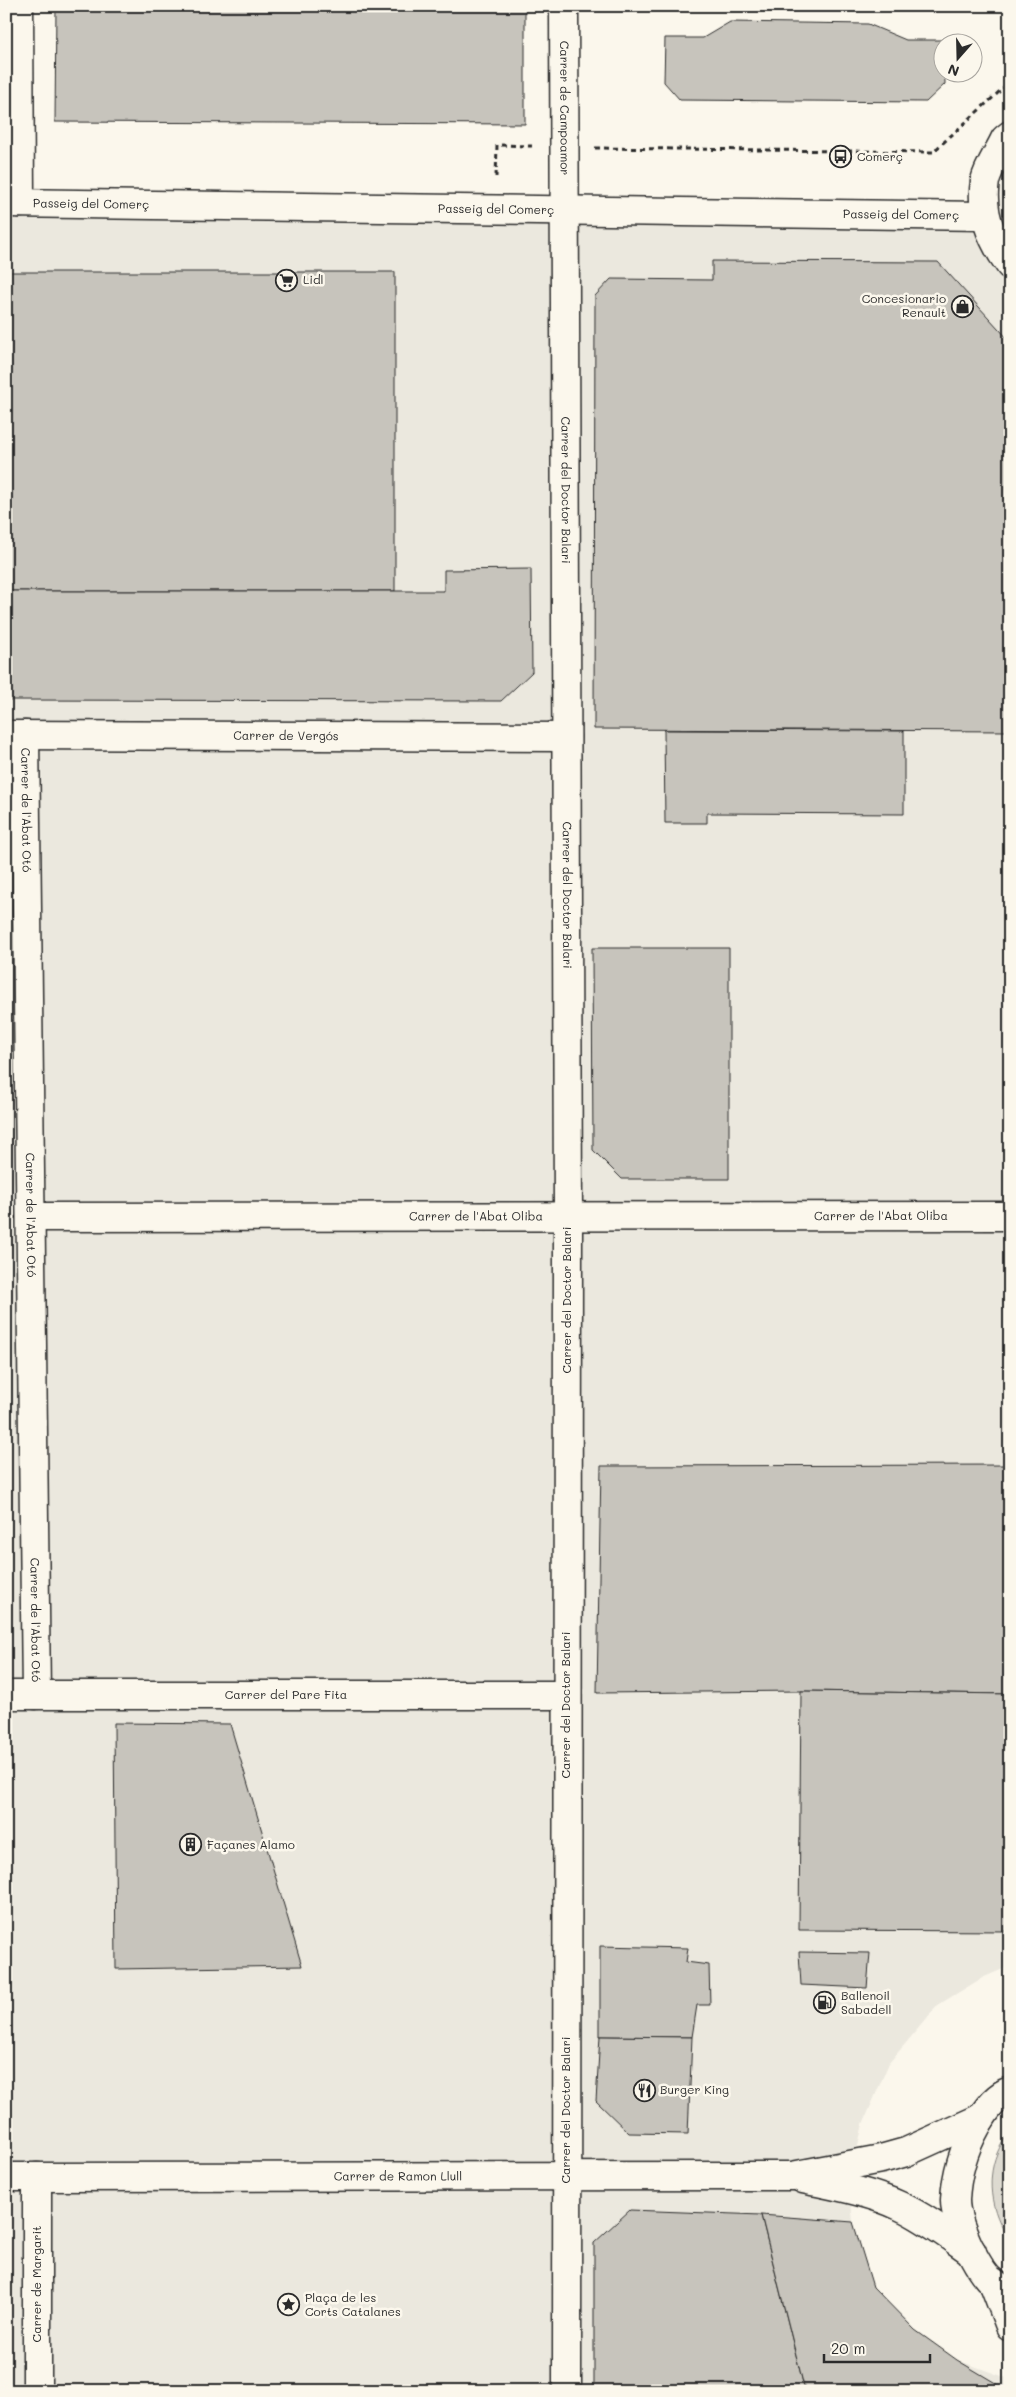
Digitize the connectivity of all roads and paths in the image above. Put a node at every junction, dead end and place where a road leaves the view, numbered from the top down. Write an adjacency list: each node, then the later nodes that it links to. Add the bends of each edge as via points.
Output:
1 (19, 6): 4 (street)
2 (564, 6): 5 (street, Carrer de Campoamor)
3 (1010, 135): 6 (street, via 1005,139 986,181)
4 (13, 203): 5 (street, Passeig del Comerç)
5 (564, 210): 6 (street, Passeig del Comerç); 9 (street, Carrer del Doctor Balari)
6 (985, 216): 7 (street, via 997,248)
7 (1010, 265)
8 (16, 735): 9 (street, Carrer de Vergós); 11 (street, Carrer de l'Abat Otó)
9 (566, 737): 12 (street, Carrer del Doctor Balari)
10 (1010, 1216): 12 (street, Carrer de l'Abat Oliba)
11 (32, 1217): 12 (street, Carrer de l'Abat Oliba); 14 (street, Carrer de l'Abat Otó)
12 (568, 1217): 15 (street, Carrer del Doctor Balari)
13 (6, 1695): 14 (street, Carrer del Pare Fita)
14 (36, 1695): 15 (street, Carrer del Pare Fita)
15 (566, 1695): 18 (street, Carrer del Doctor Balari)
16 (1008, 2089): 17 (street)
17 (981, 2118): 19 (street, via 906,2152); 22 (street, via 970,2138 958,2178 955,2202)
18 (565, 2176): 19 (street, Carrer de Ramon Llull); 21 (street, Carrer de Ramon Llull); 26 (street, Carrer del Doctor Balari)
19 (792, 2176): 22 (street, via 900,2206 930,2222)
20 (6, 2177): 21 (street, Carrer de Ramon Llull)
21 (37, 2177): 25 (street, Carrer de Margarit)
22 (973, 2253): 23 (street)
23 (1001, 2287): 24 (street)
24 (1010, 2326)
25 (37, 2391)
26 (567, 2391)

